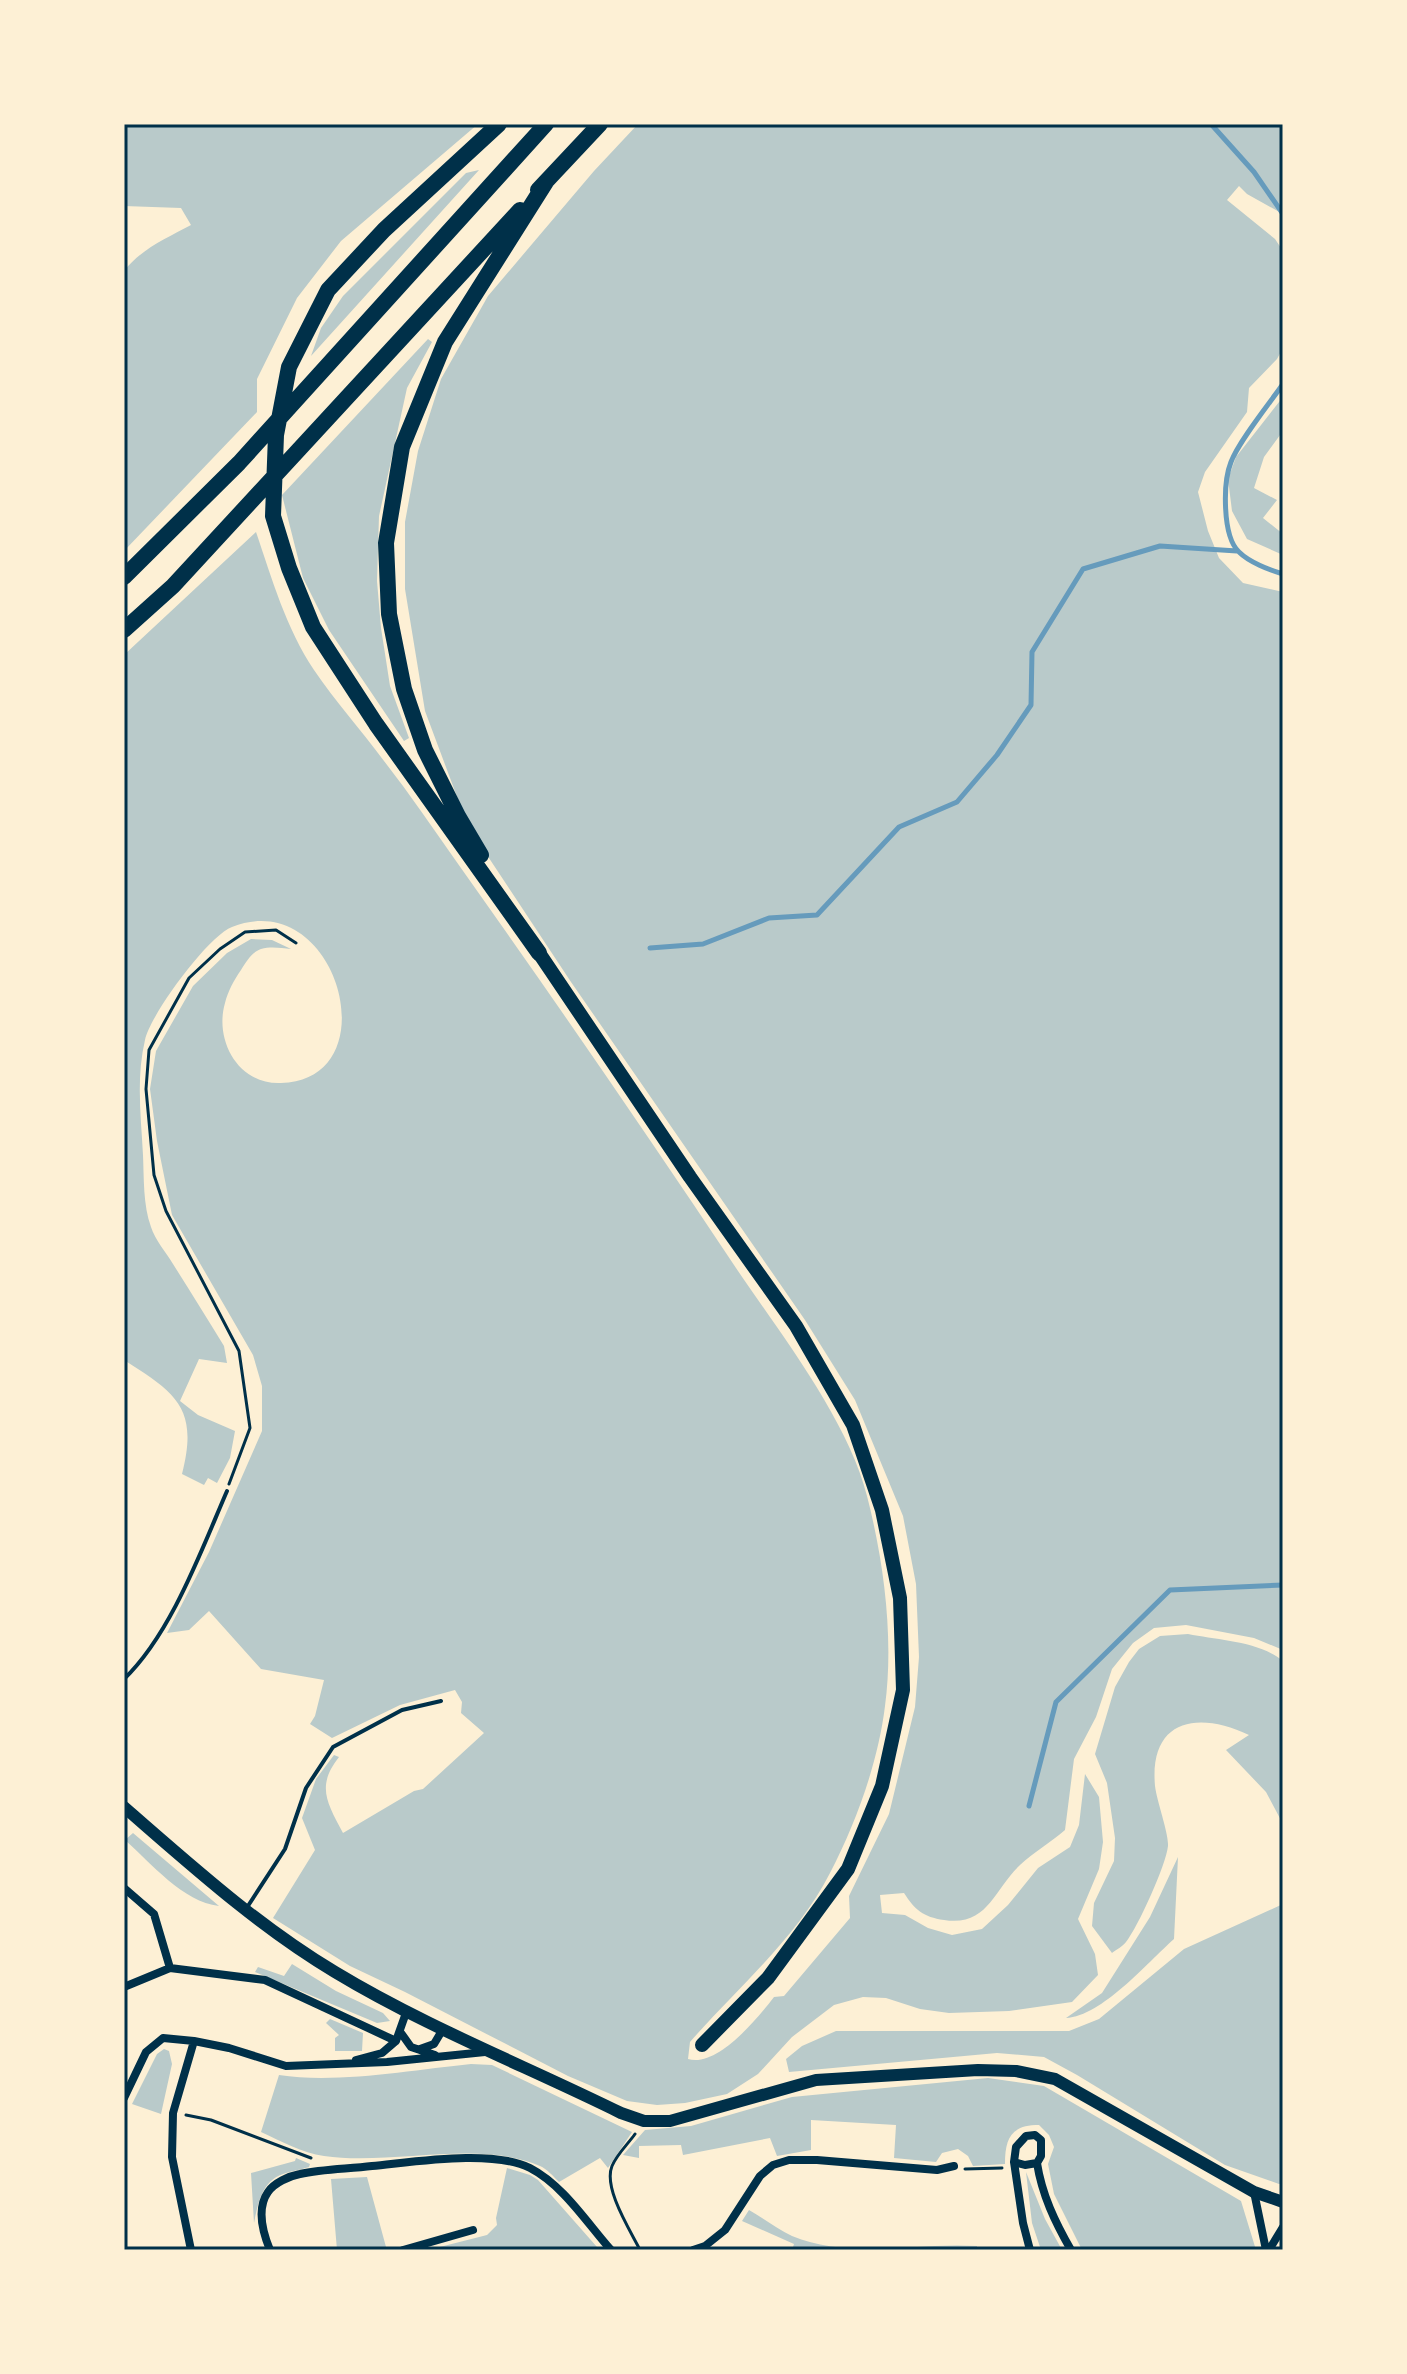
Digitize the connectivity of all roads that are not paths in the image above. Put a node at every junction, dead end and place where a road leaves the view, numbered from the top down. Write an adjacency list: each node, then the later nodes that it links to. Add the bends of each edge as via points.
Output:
1 (499, 124): 7 (highway, via 384,230 328,290 289,367 276,435 273,516 313,627)
2 (546, 124): 5 (highway, via 239,463)
3 (600, 124): 4 (highway)
4 (546, 182): 6 (highway, via 173,586); 7 (highway, via 445,342 402,447 386,543 389,614 404,689 425,750)
5 (124, 577)
6 (124, 630)
7 (539, 953): 20 (main road, via 796,1326 853,1425 882,1510 900,1598 903,1690 882,1786 848,1869 768,1978)
8 (227, 1491): 9 (lane, via 190,1576 144,1660)
9 (124, 1679)
10 (441, 1701): 13 (lane, via 402,1710 333,1747 306,1788 285,1849)
11 (124, 1807): 13 (main road)
12 (124, 1888): 14 (street, via 154,1914)
13 (245, 1911): 16 (main road, via 336,1973)
14 (170, 1968): 15 (street); 18 (street, via 265,1980 367,2030)
15 (124, 1987)
16 (407, 2010): 17 (main road); 18 (street)
17 (443, 2029): 21 (street, via 434,2044); 22 (main road)
18 (398, 2037): 21 (street); 24 (street, via 382,2053)
19 (194, 2041): 24 (street, via 286,2066); 25 (street, via 163,2038 146,2052); 33 (street, via 173,2113 172,2157)
20 (702, 2045)
21 (419, 2049): 23 (street)
22 (492, 2052): 23 (street); 29 (main road, via 621,2113 657,2122 816,2080 1016,2071 1055,2079)
23 (438, 2056): 24 (street)
24 (336, 2066)
25 (124, 2098)
26 (1014, 2162): 27 (street); 27 (street, via 1016,2147 1035,2135 1041,2140); 38 (street)
27 (1037, 2163): 39 (street, via 1052,2215)
28 (954, 2166): 37 (street, via 937,2170 817,2160 773,2165 725,2230)
29 (1254, 2192): 30 (main road); 40 (street)
30 (1283, 2202)
31 (1283, 2227): 40 (street)
32 (473, 2230): 35 (street)
33 (191, 2250)
34 (270, 2250): 36 (street, via 261,2213 268,2192 297,2174 485,2159 529,2168 555,2186)
35 (403, 2250)
36 (611, 2250)
37 (693, 2250)
38 (1030, 2250)
39 (1071, 2250)
40 (1267, 2250)

